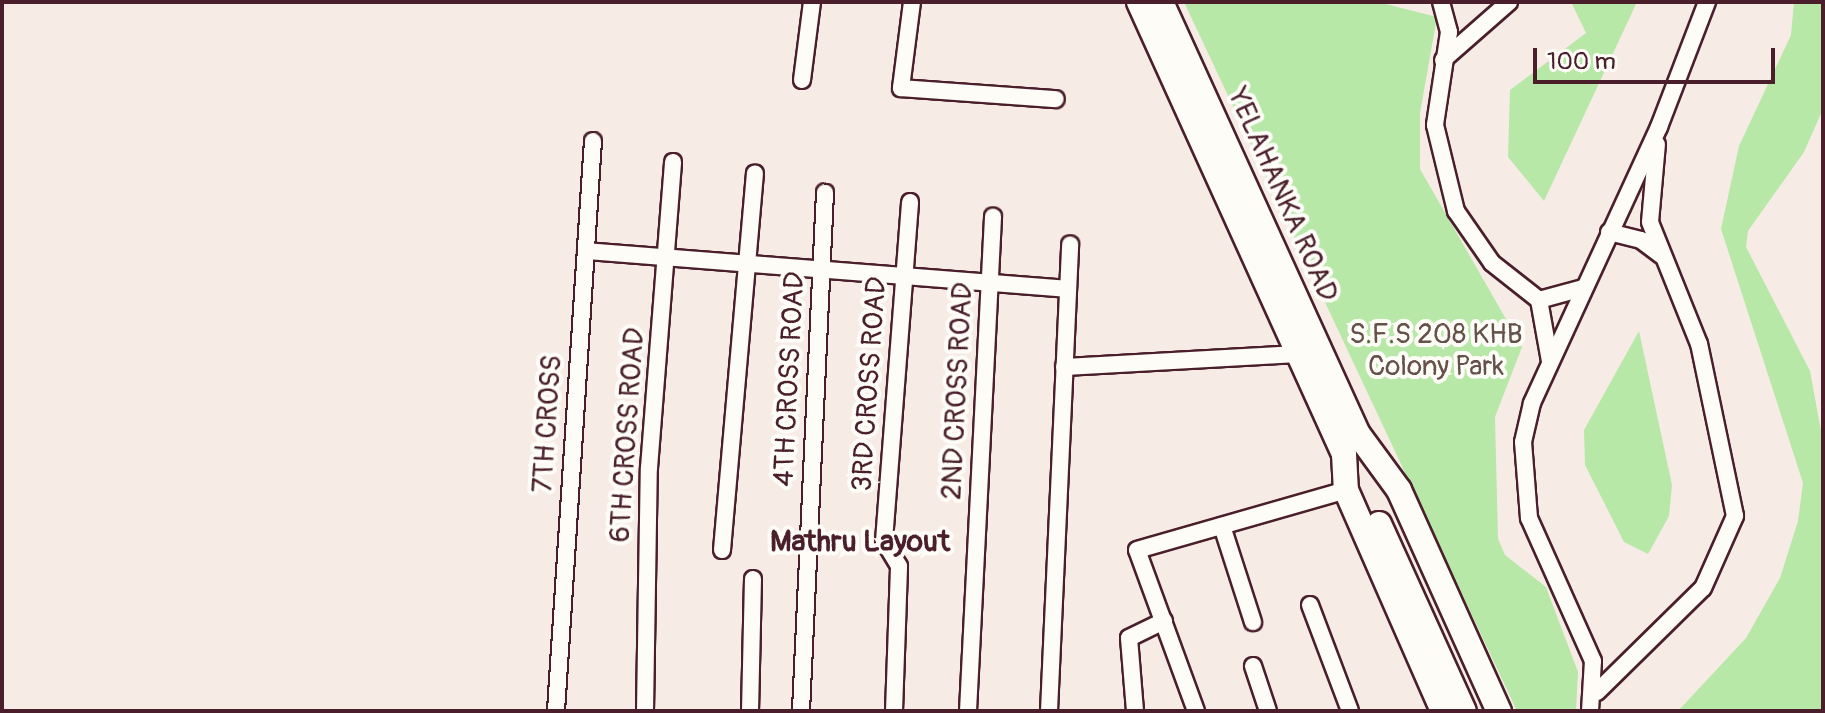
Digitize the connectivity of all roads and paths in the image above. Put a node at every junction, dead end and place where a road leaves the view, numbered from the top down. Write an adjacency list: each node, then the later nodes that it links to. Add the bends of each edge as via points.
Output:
1 (812, 2): 9 (street)
2 (912, 2): 10 (street, via 901,88)
3 (1139, 2): 30 (main road, YELAHANKA ROAD)
4 (1161, 2): 33 (main road, YELAHANKA ROAD)
5 (1441, 2): 8 (street, via 1449,32)
6 (1509, 2): 8 (street)
7 (1707, 2): 11 (street)
8 (1443, 60): 29 (street, via 1435,125 1447,191 1479,247)
9 (802, 80)
10 (1056, 99)
11 (1659, 127): 18 (street); 21 (street, via 1650,222)
12 (593, 141): 20 (street, 7TH CROSS)
13 (673, 162): 22 (street, 6TH CROSS ROAD)
14 (755, 173): 23 (street)
15 (825, 193): 24 (street, 4TH CROSS ROAD)
16 (910, 202): 25 (street, 3RD CROSS ROAD)
17 (993, 217): 26 (street, 2ND CROSS ROAD)
18 (1609, 232): 21 (street, via 1641,240); 27 (street)
19 (1070, 244): 28 (street)
20 (586, 251): 22 (street); 43 (street, 7TH CROSS)
21 (1662, 256): 42 (street, via 1699,344 1735,516 1703,588)
22 (667, 257): 23 (street); 44 (street, 6TH CROSS ROAD, via 647,499)
23 (747, 264): 24 (street); 36 (street)
24 (821, 270): 25 (street); 46 (street, 4TH CROSS ROAD)
25 (904, 276): 26 (street); 47 (street, 3RD CROSS ROAD, via 884,541 899,566)
26 (990, 283): 28 (street); 48 (street, 2ND CROSS ROAD)
27 (1583, 288): 29 (street); 32 (street)
28 (1068, 289): 31 (street)
29 (1539, 300): 32 (street)
30 (1299, 354): 31 (street); 33 (main road, YELAHANKA ROAD)
31 (1064, 367): 49 (street)
32 (1549, 367): 42 (street, via 1527,422 1522,481 1536,536 1582,626)
33 (1351, 444): 34 (main road, YELAHANKA ROAD); 55 (main road); 56 (main road); 57 (main road, YELAHANKA ROAD, via 1399,490)
34 (1346, 490): 35 (street); 54 (main road, YELAHANKA ROAD)
35 (1222, 526): 39 (street, via 1137,550); 40 (street)
36 (722, 550)
37 (753, 579): 45 (street)
38 (1310, 605): 53 (street)
39 (1164, 621): 50 (street, via 1129,638); 51 (street)
40 (1253, 622)
41 (1253, 666): 52 (street)
42 (1597, 692): 58 (street)
43 (556, 711)
44 (645, 711)
45 (750, 711)
46 (801, 711)
47 (894, 711)
48 (968, 711)
49 (1049, 711)
50 (1135, 711)
51 (1196, 711)
52 (1268, 711)
53 (1350, 711)
54 (1443, 711)
55 (1464, 711)
56 (1484, 711)
57 (1499, 711)
58 (1590, 711)

